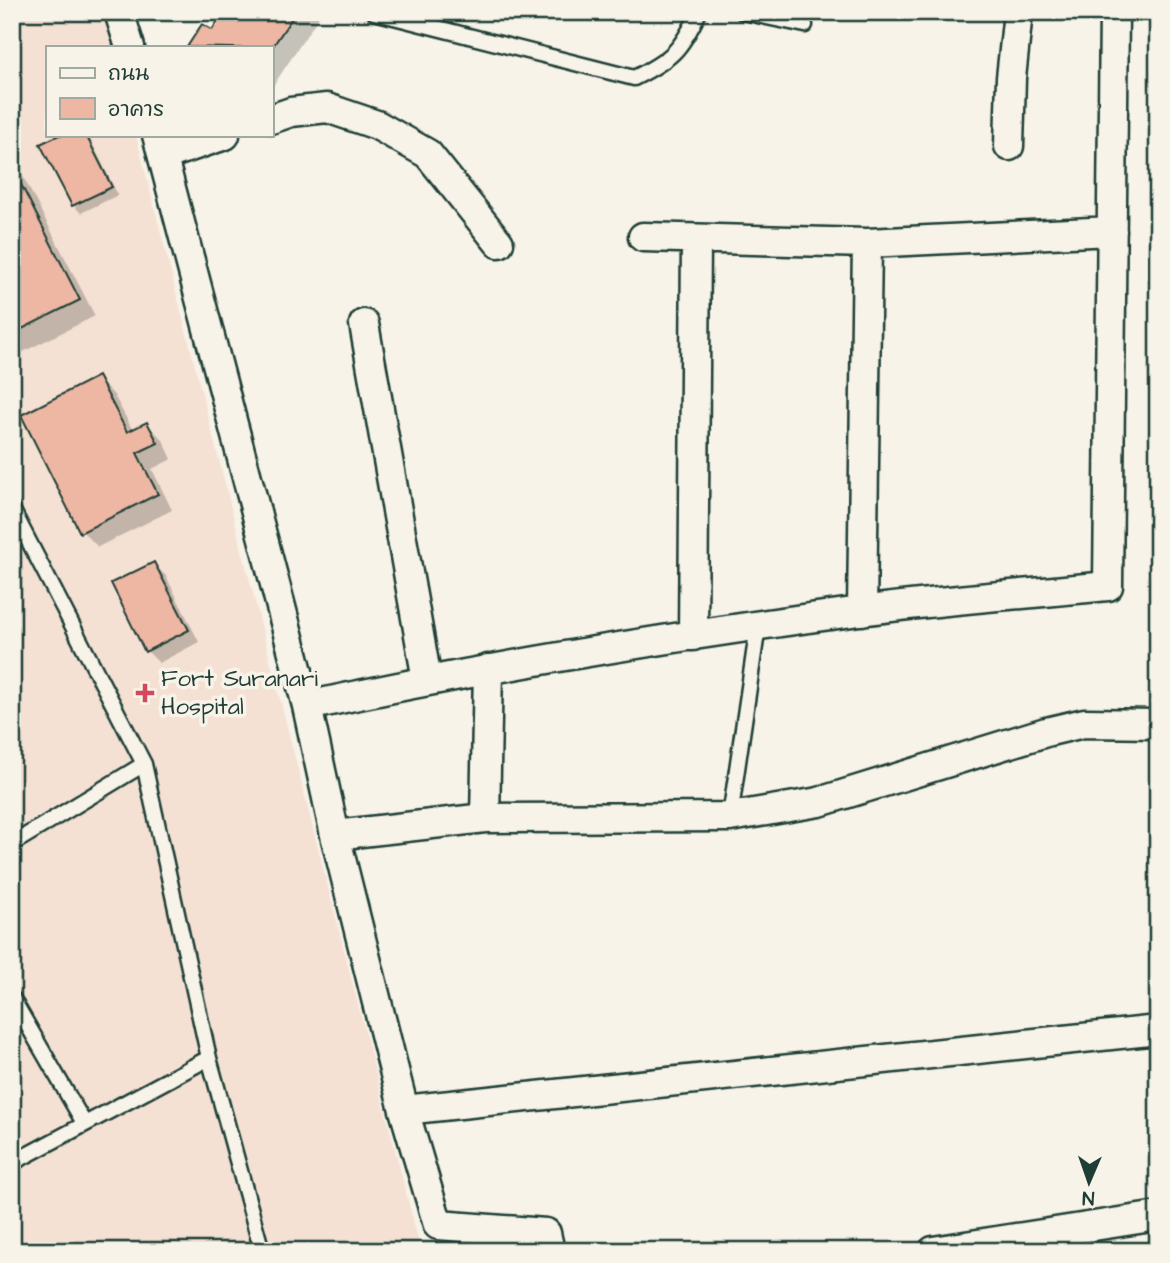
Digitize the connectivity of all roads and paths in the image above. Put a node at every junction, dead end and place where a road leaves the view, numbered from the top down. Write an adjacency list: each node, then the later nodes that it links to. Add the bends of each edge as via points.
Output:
1 (119, 12): 9 (street)
2 (374, 12): 7 (lane)
3 (699, 12): 7 (lane, via 684,44 666,62 634,78)
4 (743, 12): 8 (lane)
5 (1017, 12): 13 (street)
6 (1114, 12): 14 (street)
7 (423, 19)
8 (805, 24)
9 (130, 46)
10 (273, 118): 17 (street, via 327,108 377,125 428,154)
11 (218, 136): 12 (street)
12 (160, 145): 26 (street)
13 (1009, 146)
14 (1112, 231): 18 (street); 21 (street, via 1108,586)
15 (643, 237): 16 (street)
16 (696, 240): 18 (street); 23 (street)
17 (499, 243)
18 (867, 243): 21 (street)
19 (364, 324): 25 (street)
20 (12, 509): 28 (lane)
21 (862, 611): 22 (street)
22 (758, 626): 23 (street); 29 (lane)
23 (693, 636): 24 (street)
24 (488, 669): 25 (street); 30 (street)
25 (427, 680): 26 (street)
26 (307, 706): 31 (street)
27 (1158, 724): 29 (street, via 1084,723 819,802)
28 (144, 764): 32 (lane); 35 (lane)
29 (730, 817): 30 (street)
30 (485, 818): 31 (street)
31 (335, 835): 36 (street)
32 (12, 844)
33 (12, 998): 37 (lane)
34 (1158, 1030): 36 (street)
35 (209, 1058): 37 (lane); 40 (lane)
36 (404, 1110): 41 (street, via 438,1225 546,1233)
37 (84, 1123): 38 (lane)
38 (12, 1163)
39 (1158, 1216): 42 (street)
40 (262, 1251)
41 (550, 1251)
42 (933, 1251)

